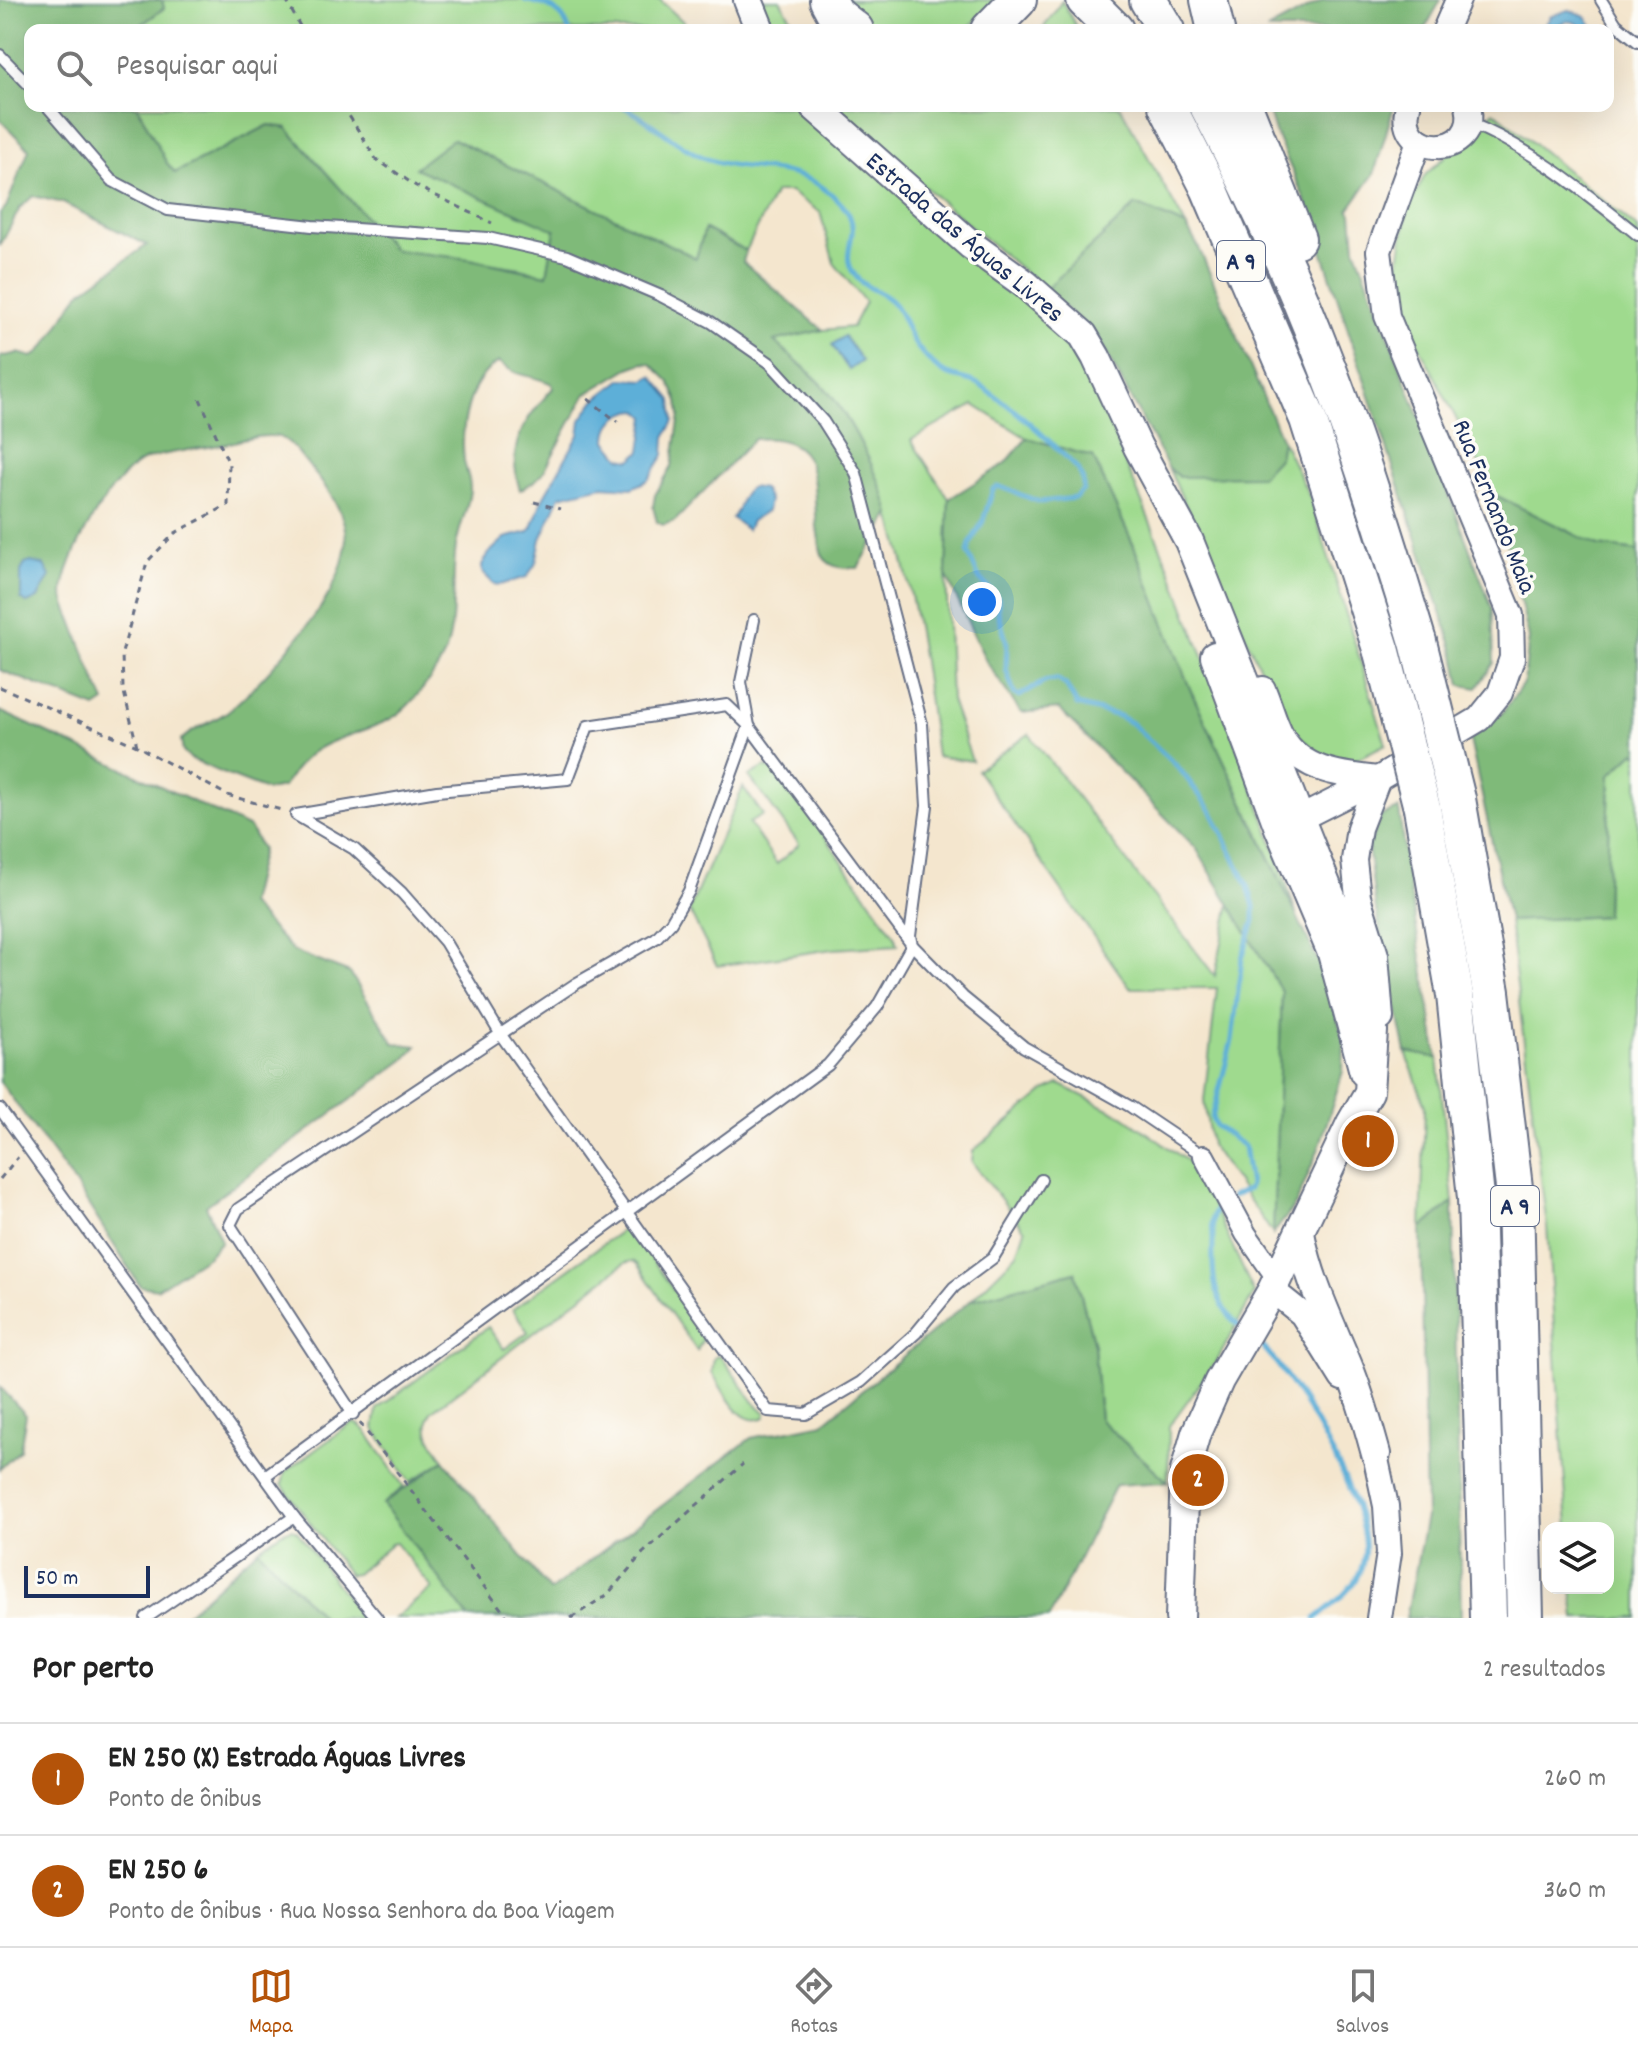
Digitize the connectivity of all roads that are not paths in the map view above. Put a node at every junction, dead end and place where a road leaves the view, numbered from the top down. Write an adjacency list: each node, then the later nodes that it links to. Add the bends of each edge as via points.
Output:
1 (748, 0): 10 (main road)
2 (801, 0): 11 (highway)
3 (828, 0): 12 (highway)
4 (1085, 0): 13 (highway)
5 (1107, 0): 14 (highway)
6 (1148, 0): 15 (highway)
7 (1209, 0): 16 (highway)
8 (1458, 0): 17 (street)
9 (1601, 0): 18 (lane, via 1616,24)
10 (758, 24)
11 (818, 24)
12 (847, 24)
13 (1109, 24)
14 (1121, 24)
15 (1162, 24)
16 (1215, 24)
17 (1448, 24)
18 (1638, 42)
19 (0, 55): 20 (lane)
20 (24, 80)
21 (52, 112): 37 (lane, via 111,180 168,210 488,238 567,256 711,322 770,363 823,421 856,473 922,724 927,806)
22 (821, 112): 31 (main road, Estrada das Águas Livres, via 1083,335)
23 (1170, 112): 55 (highway, A 9, bridge, via 1209,188 1308,419 1382,652 1422,808 1455,995 1476,1198)
24 (1211, 112): 30 (highway, A 9)
25 (1246, 112): 30 (highway, via 1317,289)
26 (1408, 112): 28 (street, via 1407,123)
27 (1469, 114): 28 (street, via 1458,140 1449,145); 29 (lane)
28 (1419, 141): 35 (street, Rua Fernando Maia, via 1379,251 1387,316 1511,615 1512,658 1500,693 1479,719)
29 (1638, 235)
30 (1322, 353): 56 (highway, A 9, bridge, via 1418,642 1457,799 1491,992 1515,1196)
31 (1138, 447): 32 (main road); 36 (main road)
32 (1189, 541): 35 (street, via 1236,630 1283,738 1301,760 1336,774); 36 (main road)
33 (754, 620): 34 (lane, via 741,682)
34 (749, 726): 37 (lane); 38 (lane, via 689,891 671,922 656,938); 38 (lane, via 727,705 588,726 568,779 437,791 296,815 354,849 402,893 445,942)
35 (1378, 779): 36 (street, Rua Fernando Maia); 39 (street, via 1359,828 1354,860 1358,897 1376,955 1383,1044)
36 (1290, 823): 39 (main road, via 1353,952 1368,1000 1373,1031)
37 (912, 945): 41 (lane, via 963,997 1024,1047 1131,1107); 43 (lane, via 877,1007 828,1065)
38 (501, 1035): 43 (lane); 47 (lane, via 238,1209 230,1225)
39 (1369, 1092): 44 (main road)
40 (0, 1109): 49 (lane)
41 (1204, 1156): 45 (street)
42 (1041, 1180): 43 (lane, via 993,1258 954,1287 916,1333 861,1382 806,1414 768,1411)
43 (626, 1212): 47 (lane)
44 (1300, 1233): 45 (main road); 46 (main road)
45 (1277, 1279): 46 (main road); 48 (street, via 1329,1354); 53 (main road, via 1219,1381 1185,1471)
46 (1314, 1288): 48 (main road, via 1360,1397)
47 (353, 1414): 49 (lane)
48 (1376, 1454): 54 (street, via 1389,1553)
49 (265, 1476): 50 (lane)
50 (294, 1517): 51 (lane); 52 (lane)
51 (146, 1618)
52 (377, 1618)
53 (1180, 1618)
54 (1379, 1618)
55 (1488, 1618)
56 (1525, 1618)

